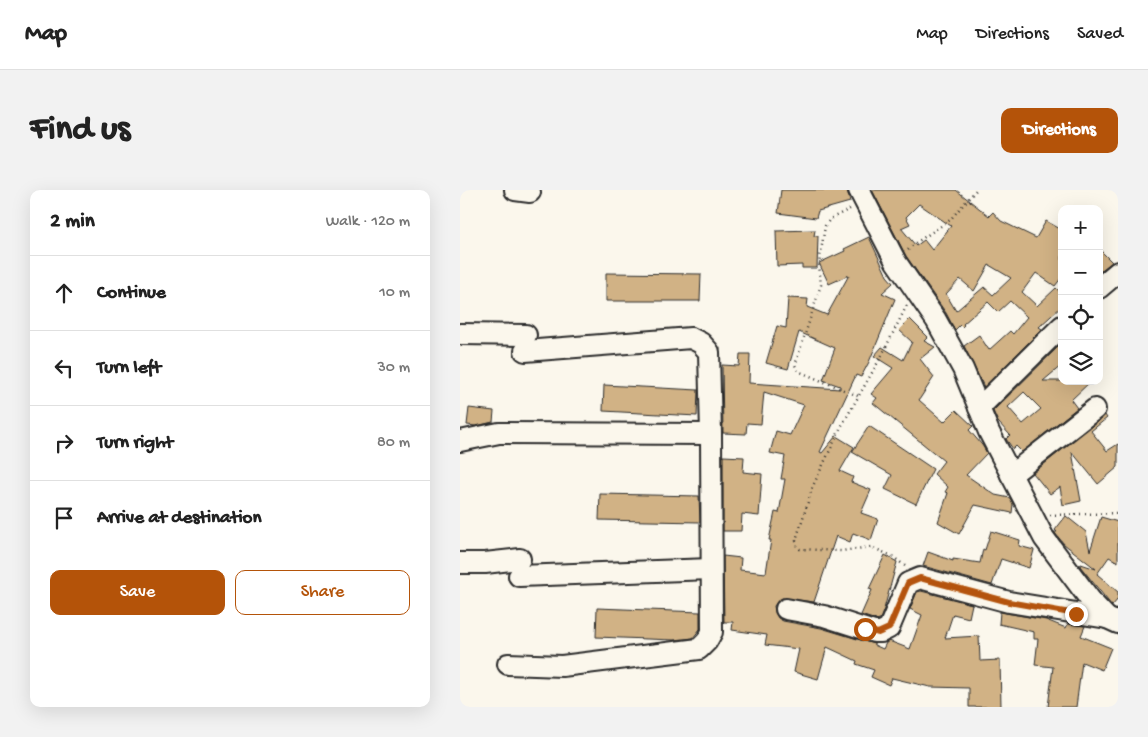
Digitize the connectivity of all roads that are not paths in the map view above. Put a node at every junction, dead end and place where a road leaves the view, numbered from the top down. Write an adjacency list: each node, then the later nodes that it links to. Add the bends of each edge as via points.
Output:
1 (861, 196): 6 (street, via 896,262 936,320 963,369)
2 (1118, 272): 3 (street)
3 (1103, 285)
4 (1058, 330): 6 (street)
5 (460, 334): 8 (street, via 526,343 691,338 709,352)
6 (979, 408): 10 (street)
7 (1095, 409): 10 (street)
8 (711, 434): 9 (street, via 499,434); 12 (street)
9 (460, 441)
10 (1011, 476): 14 (street, via 1044,538 1092,602)
11 (460, 563): 12 (street, via 519,568)
12 (711, 569): 15 (street, via 712,632 699,649 562,666)
13 (786, 609): 14 (street, via 881,632 889,628 908,583 920,578 1009,602)
14 (1113, 620)
15 (508, 664)

